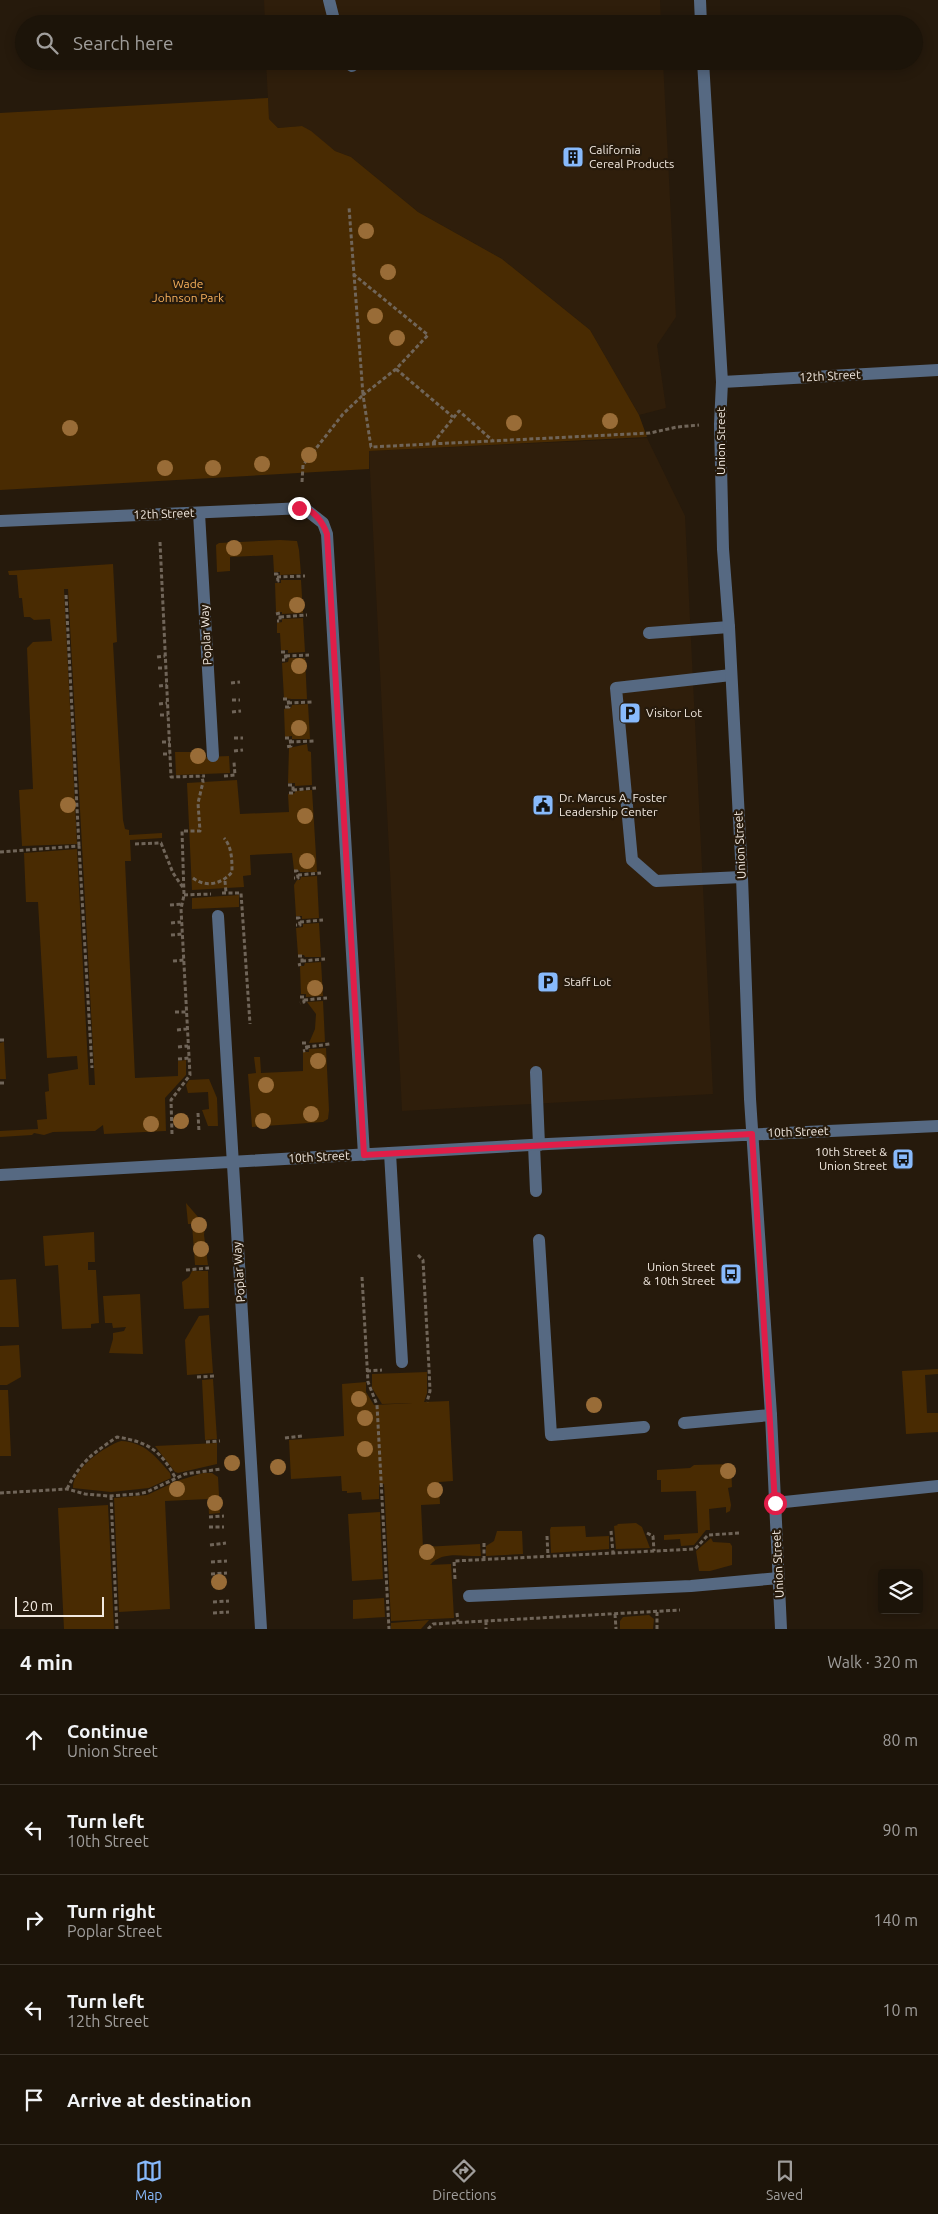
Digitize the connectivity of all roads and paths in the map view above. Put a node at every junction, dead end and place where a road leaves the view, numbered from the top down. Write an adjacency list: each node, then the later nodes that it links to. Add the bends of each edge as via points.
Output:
1 (329, 0): 3 (street)
2 (700, 0): 4 (street)
3 (333, 15)
4 (701, 15)
5 (704, 70): 10 (street, Union Street)
6 (349, 207): 7 (path)
7 (353, 274): 8 (path, via 428,335); 11 (path)
8 (396, 369): 11 (path); 12 (path)
9 (938, 370): 10 (street, 12th Street)
10 (722, 382): 13 (street, Union Street)
11 (363, 395): 15 (path, via 371,447); 16 (path, via 343,414 303,465)
12 (454, 417): 14 (path, via 459,411); 15 (path)
13 (720, 424): 14 (path, via 650,432); 27 (street, Union Street, via 723,549)
14 (493, 441): 15 (path)
15 (432, 444)
16 (302, 482)
17 (199, 513): 18 (street, 12th Street); 66 (street, Poplar Way); 130 (street, 12th Street, via 304,508 323,523 327,534)
18 (0, 521)
19 (160, 542): 31 (path)
20 (305, 576): 21 (path)
21 (275, 577)
22 (66, 596): 75 (path)
23 (276, 614): 25 (path, via 280,613)
24 (307, 615): 25 (path)
25 (280, 617): 26 (path)
26 (276, 621)
27 (729, 626): 28 (street); 37 (street, Union Street)
28 (649, 633)
29 (281, 652): 32 (path)
30 (309, 655): 32 (path)
31 (165, 656): 33 (path); 36 (path)
32 (286, 656): 34 (path, via 286,660)
33 (157, 657)
34 (282, 660)
35 (158, 668): 36 (path)
36 (166, 668): 41 (path)
37 (731, 675): 79 (street, Union Street); 79 (street, via 616,688 632,860 656,880)
38 (240, 682): 39 (path)
39 (230, 683)
40 (159, 686): 41 (path)
41 (167, 686): 46 (path)
42 (284, 699): 47 (path, via 288,699)
43 (231, 700): 44 (path)
44 (240, 700)
45 (312, 702): 47 (path)
46 (168, 703): 48 (path); 53 (path)
47 (288, 703): 49 (path, via 289,707)
48 (160, 704)
49 (284, 707)
50 (241, 711): 51 (path)
51 (232, 712)
52 (160, 715): 53 (path)
53 (168, 715): 59 (path)
54 (233, 738): 55 (path)
55 (242, 738)
56 (286, 738): 60 (path, via 290,738)
57 (314, 741): 60 (path)
58 (162, 742): 59 (path)
59 (170, 742): 65 (path)
60 (290, 742): 61 (path)
61 (286, 747)
62 (243, 750): 63 (path)
63 (233, 751)
64 (163, 754): 65 (path)
65 (170, 754): 68 (path)
66 (213, 756)
67 (202, 776): 82 (path, via 198,803 200,831 182,831)
68 (171, 777)
69 (288, 785): 71 (path, via 292,785)
70 (316, 788): 71 (path)
71 (293, 790): 72 (path, via 293,793)
72 (288, 793)
73 (224, 838): 81 (path, via 228,844 232,872)
74 (135, 844): 82 (path, via 161,843)
75 (80, 846): 76 (path); 119 (path)
76 (0, 852)
77 (294, 871): 78 (path, via 297,871 296,877)
78 (321, 873)
79 (742, 877): 127 (street, Union Street)
80 (193, 878): 81 (path, via 203,883)
81 (224, 881): 84 (path)
82 (184, 890): 85 (path)
83 (241, 892): 108 (path)
84 (226, 893)
85 (182, 904): 86 (path); 90 (path)
86 (170, 905)
87 (218, 916): 131 (street, Poplar Way)
88 (296, 918): 91 (path, via 300,918)
89 (323, 920): 91 (path)
90 (182, 922): 92 (path); 94 (path)
91 (300, 922): 93 (path)
92 (171, 923)
93 (296, 926)
94 (182, 934): 95 (path); 98 (path)
95 (171, 935)
96 (298, 956): 100 (path, via 302,956)
97 (325, 959): 100 (path)
98 (184, 960): 99 (path); 107 (path)
99 (173, 961)
100 (302, 961): 101 (path)
101 (298, 965)
102 (300, 996): 104 (path)
103 (327, 998): 104 (path)
104 (304, 1000): 105 (path)
105 (300, 1003)
106 (176, 1012): 107 (path)
107 (186, 1012): 109 (path)
108 (250, 1024)
109 (187, 1029): 110 (path); 113 (path)
110 (176, 1030)
111 (302, 1043): 115 (path, via 306,1043)
112 (330, 1044): 115 (path)
113 (188, 1046): 114 (path); 117 (path)
114 (178, 1047)
115 (306, 1047): 116 (path, via 307,1050)
116 (303, 1050)
117 (189, 1058): 118 (path); 126 (path, via 190,1075 170,1100)
118 (178, 1059)
119 (92, 1068)
120 (536, 1072): 128 (street)
121 (6, 1083): 122 (path)
122 (0, 1084)
123 (198, 1113): 125 (path)
124 (938, 1126): 127 (street, 10th Street)
125 (199, 1132)
126 (172, 1134)
127 (752, 1134): 128 (street, 10th Street); 143 (street, Union Street)
128 (536, 1145): 129 (street, 10th Street); 133 (street)
129 (390, 1153): 130 (street, 10th Street); 135 (street)
130 (364, 1155): 131 (street, 10th Street)
131 (233, 1162): 132 (street, 10th Street); 189 (street, Poplar Way)
132 (0, 1175)
133 (536, 1191)
134 (539, 1240): 145 (street, via 551,1435)
135 (395, 1245): 139 (street); 142 (path, via 423,1260 430,1391)
136 (209, 1268): 137 (path)
137 (186, 1270)
138 (362, 1277): 190 (path, via 368,1382 377,1405)
139 (402, 1362)
140 (216, 1376): 141 (path)
141 (197, 1377)
142 (427, 1402)
143 (771, 1415): 144 (street); 156 (street, Union Street)
144 (684, 1423)
145 (644, 1427)
146 (302, 1436): 147 (path)
147 (285, 1438)
148 (220, 1441): 149 (path)
149 (206, 1442)
150 (221, 1469): 151 (path, via 197,1471)
151 (174, 1478): 153 (path, via 161,1457 140,1441 118,1437 90,1456); 155 (path, via 147,1492)
152 (938, 1486): 156 (street)
153 (67, 1490): 154 (path); 155 (path)
154 (0, 1493)
155 (111, 1496): 188 (path)
156 (775, 1503): 176 (street, Union Street)
157 (224, 1516): 158 (path)
158 (209, 1517)
159 (209, 1527): 160 (path)
160 (224, 1527)
161 (611, 1531): 169 (path)
162 (647, 1533): 168 (path, via 653,1536)
163 (740, 1533): 168 (path, via 708,1535 695,1549)
164 (546, 1536): 170 (path)
165 (226, 1543): 167 (path)
166 (484, 1544): 171 (path)
167 (210, 1545)
168 (654, 1551): 169 (path)
169 (613, 1553): 170 (path)
170 (548, 1556): 171 (path)
171 (484, 1560): 177 (path, via 454,1561)
172 (226, 1561): 173 (path)
173 (211, 1562)
174 (227, 1573): 175 (path)
175 (211, 1574)
176 (779, 1578): 178 (street, via 691,1586); 194 (street, Union Street)
177 (456, 1588)
178 (468, 1596)
179 (229, 1601): 180 (path)
180 (213, 1602)
181 (457, 1606): 187 (path)
182 (229, 1612): 184 (path)
183 (657, 1612): 193 (path)
184 (213, 1613)
185 (616, 1614): 192 (path)
186 (486, 1621): 191 (path)
187 (458, 1622)
188 (117, 1629)
189 (261, 1629)
190 (389, 1629)
191 (486, 1629)
192 (616, 1629)
193 (657, 1629)
194 (781, 1629)

